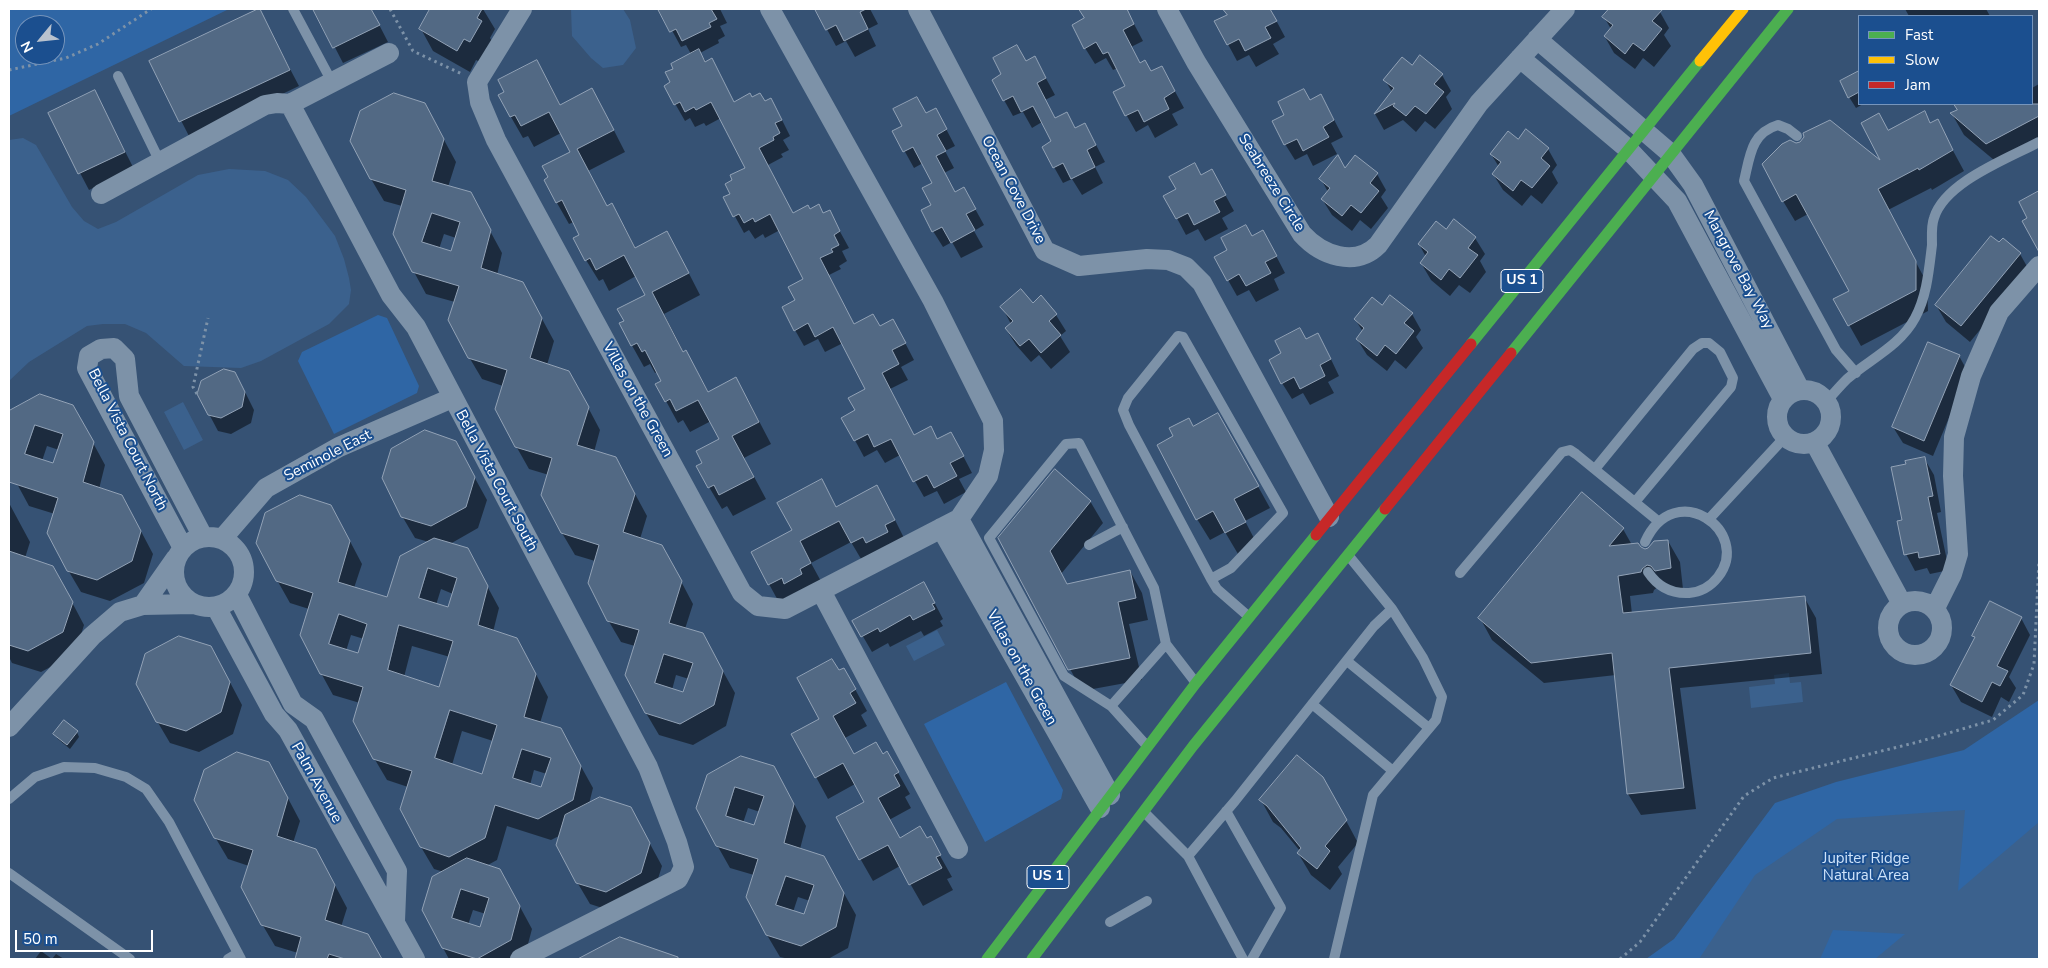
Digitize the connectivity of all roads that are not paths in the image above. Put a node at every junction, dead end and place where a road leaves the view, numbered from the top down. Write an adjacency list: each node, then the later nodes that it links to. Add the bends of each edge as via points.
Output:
1 (293, 9): 14 (lane)
2 (522, 9): 52 (street, Villas on the Green, via 478,81 480,102 496,140 742,593 758,606 785,609)
3 (770, 9): 41 (street, Villas on the Green, via 933,301 993,421 994,450 988,476)
4 (918, 9): 38 (street, Ocean Cove Drive, via 1045,251 1079,266 1147,259 1168,260 1186,267 1202,283)
5 (1167, 9): 11 (street, Seabreeze Circle, via 1302,234 1314,247 1329,255 1354,257 1368,253 1378,245 1479,103)
6 (1565, 9): 9 (street, Seabreeze Circle)
7 (1742, 9): 17 (main road, US 1)
8 (1788, 9): 21 (main road, US 1)
9 (1538, 39): 11 (street, Seabreeze Circle); 12 (street)
10 (389, 53): 14 (street)
11 (1520, 58): 15 (street)
12 (1576, 72): 15 (street); 17 (street)
13 (118, 76): 22 (lane)
14 (332, 82): 16 (street)
15 (1561, 92): 20 (street)
16 (290, 104): 22 (street, via 265,105); 30 (street, Bella Vista Court South, via 391,295 416,327)
17 (1644, 130): 20 (main road, US 1); 21 (street)
18 (1797, 136): 28 (lane, via 1778,125 1760,134 1744,181 1836,350)
19 (2039, 142): 28 (lane, via 1959,184 1945,198 1934,218 1929,270 1914,320 1898,340)
20 (1628, 149): 23 (street); 26 (main road, US 1)
21 (1670, 153): 23 (main road, US 1); 29 (street, Mangrove Bay Way, via 1693,185)
22 (160, 162): 24 (street)
23 (1653, 174): 29 (street, Mangrove Bay Way, via 1678,201); 48 (main road, US 1)
24 (101, 194)
25 (2039, 266): 58 (street, via 2000,312 1971,376 1954,437 1958,554 1952,574)
26 (1509, 297): 27 (main road); 38 (main road, US 1)
27 (1476, 355)
28 (1856, 373): 31 (lane)
29 (1792, 395): 31 (street, via 1815,392); 32 (street, via 1778,408 1779,428)
30 (452, 398): 44 (street, Seminole East, via 340,447 266,488); 89 (street, Bella Vista Court South, via 648,767 684,867 678,879)
31 (1827, 401): 33 (street, via 1832,417 1830,425 1822,438)
32 (1785, 437): 33 (street, via 1799,444); 39 (lane)
33 (1815, 442): 55 (street)
34 (155, 444): 35 (street); 35 (street, Bella Vista Court North, via 129,396 125,359 114,348 101,348 89,356 87,368); 44 (street, Bella Vista Court North)
35 (134, 456): 47 (street, Bella Vista Court North)
36 (1595, 469): 37 (lane); 37 (lane, via 1693,350 1702,343 1709,343 1720,352 1733,378 1731,387); 50 (lane, via 1570,450 1562,452)
37 (1635, 502): 40 (lane)
38 (1329, 517): 60 (main road, US 1)
39 (1709, 519): 40 (lane, via 1692,512 1674,513); 49 (lane, via 1725,540 1727,555 1723,571 1712,584 1696,593 1679,594 1654,581)
40 (1658, 521): 45 (lane)
41 (950, 523): 52 (street, Villas on the Green); 73 (street, Villas on the Green)
42 (1123, 528): 46 (lane); 61 (lane, via 1154,588); 66 (lane, via 1079,443 1072,443 1066,444 989,538 1064,676)
43 (1352, 531): 48 (main road)
44 (213, 538): 47 (street, via 192,541); 53 (street, via 236,548 244,563 243,585)
45 (1645, 542)
46 (1089, 545)
47 (180, 552): 54 (street, via 174,578 184,598); 56 (street)
48 (1348, 554): 59 (lane); 76 (main road, US 1, via 1192,746)
49 (1648, 572)
50 (1460, 573)
51 (1211, 579): 51 (lane, via 1123,410 1128,398 1178,336 1183,337 1283,513 1231,568); 60 (lane, via 1217,589)
52 (821, 591): 77 (street)
53 (237, 594): 57 (street, via 228,603); 71 (street, via 293,704 314,719)
54 (193, 604): 56 (street); 57 (street)
55 (1902, 604): 58 (street, via 1916,600); 58 (street, via 1894,610 1888,629 1896,647 1910,655 1926,653 1938,643 1942,627)
56 (143, 605): 67 (street, via 120,612 92,636)
57 (216, 607): 74 (street, Palm Avenue)
58 (1934, 608)
59 (1392, 609): 62 (lane); 68 (lane, via 1423,658 1442,697 1436,720)
60 (1249, 617): 63 (main road, US 1)
61 (1166, 644): 63 (lane); 66 (lane)
62 (1347, 661): 65 (lane); 68 (lane)
63 (1196, 683): 64 (main road); 69 (main road, US 1)
64 (1200, 696)
65 (1312, 704): 70 (lane); 75 (lane)
66 (1110, 706): 69 (lane)
67 (9, 727)
68 (1429, 728): 70 (lane)
69 (1147, 746): 73 (main road, US 1)
70 (1393, 771): 94 (lane, via 1373,794)
71 (356, 796): 74 (street); 82 (street, via 397,871)
72 (9, 799): 85 (lane, via 35,777 64,767 95,768 126,777 146,789 169,822)
73 (1105, 802): 90 (main road, US 1)
74 (330, 808): 82 (street, Palm Avenue)
75 (1226, 811): 78 (lane); 93 (lane, via 1280,908)
76 (1143, 812): 78 (lane); 84 (main road, US 1)
77 (958, 849)
78 (1188, 856): 92 (lane)
79 (9, 873): 86 (lane)
80 (1147, 901): 83 (lane)
81 (1058, 904): 84 (main road)
82 (394, 921): 88 (street, Palm Avenue)
83 (1110, 922)
84 (1046, 940): 91 (main road, US 1)
85 (240, 956): 87 (lane)
86 (130, 959)
87 (228, 959)
88 (415, 959)
89 (520, 959)
90 (986, 959)
91 (1032, 959)
92 (1243, 959)
93 (1252, 959)
94 (1334, 959)

